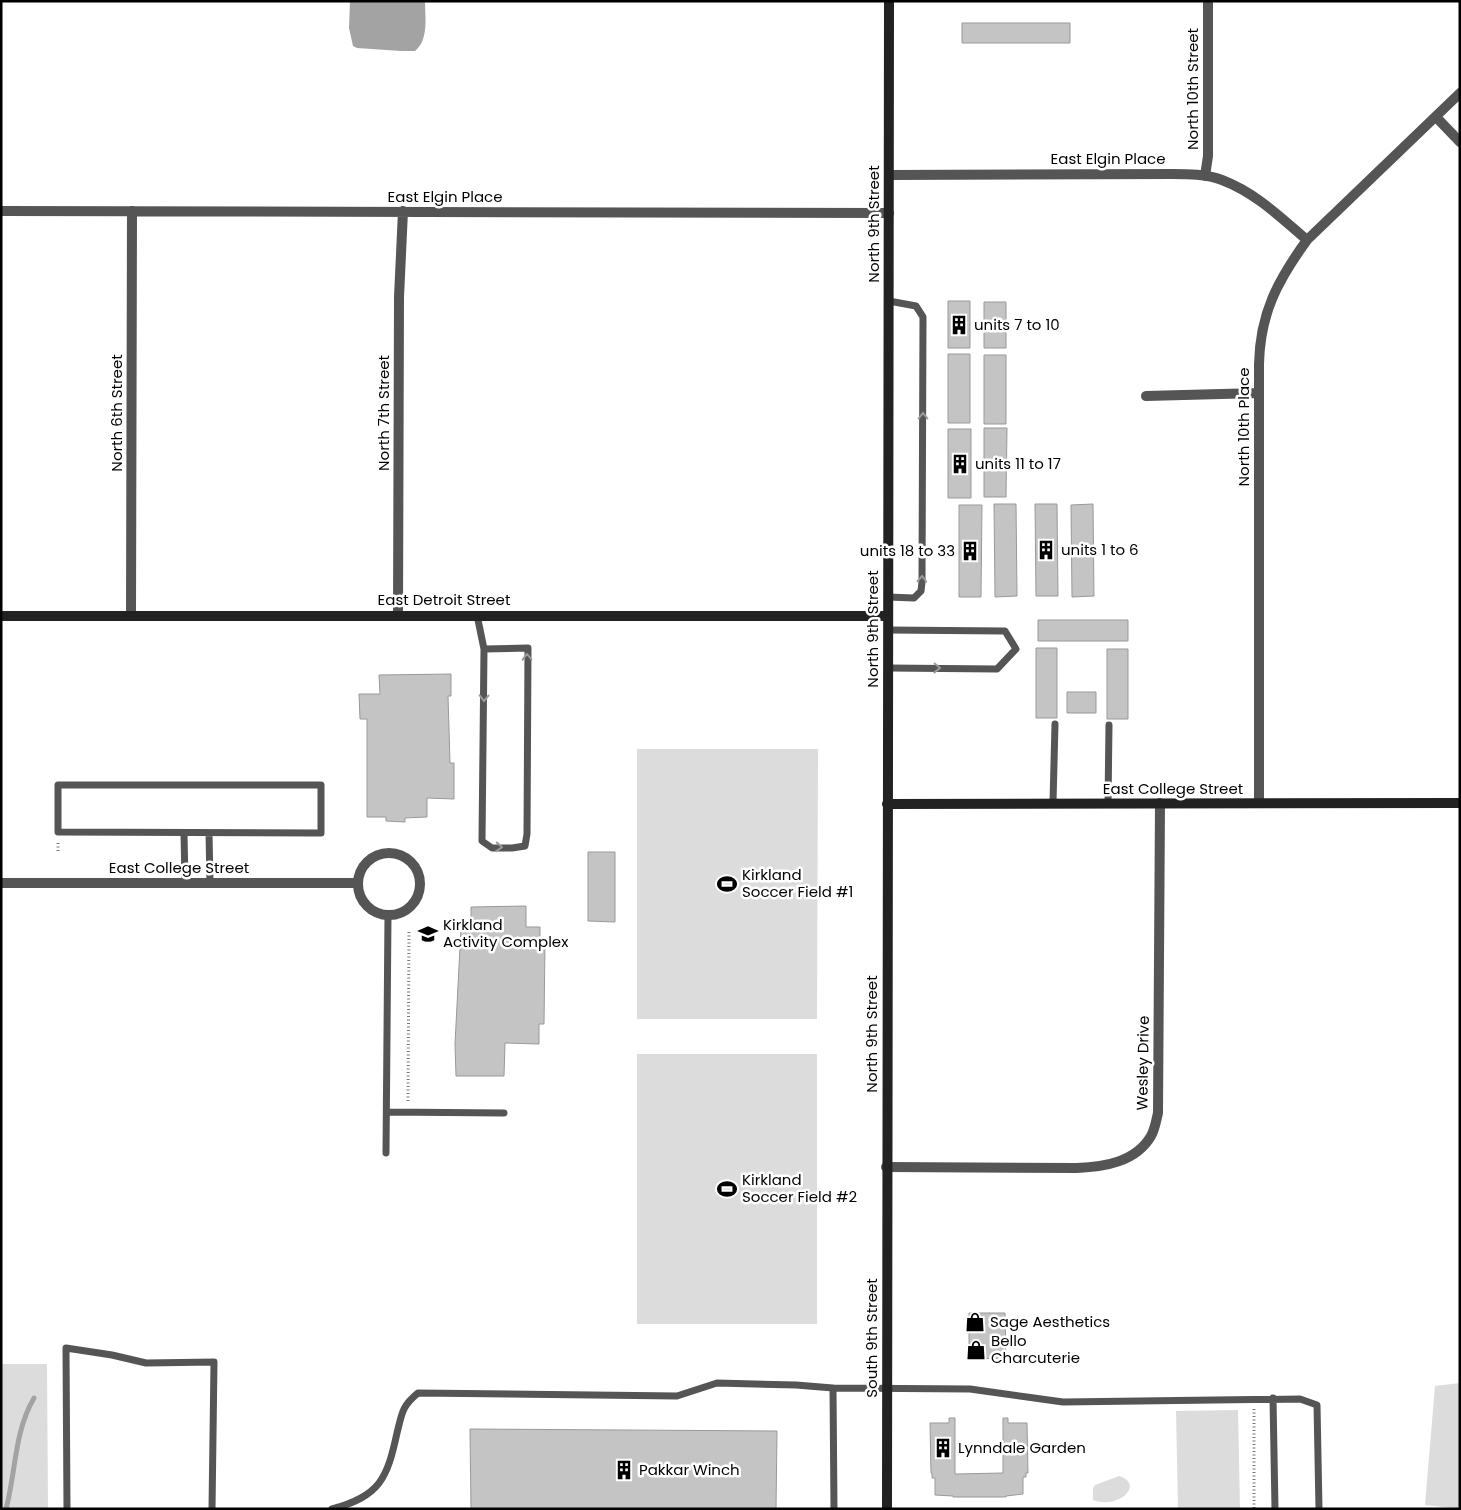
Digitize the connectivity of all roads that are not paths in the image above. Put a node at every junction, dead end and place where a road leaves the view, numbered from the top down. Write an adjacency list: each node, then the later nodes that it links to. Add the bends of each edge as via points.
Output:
1 (888, 1): 6 (main road, North 9th Street)
2 (1208, 1): 7 (street, North 10th Street, via 1208,156)
3 (1460, 93): 4 (street, North 10th Place)
4 (1436, 117): 5 (street); 12 (street, North 10th Place)
5 (1460, 142)
6 (889, 175): 7 (street, East Elgin Place); 11 (main road, North 9th Street)
7 (1205, 176): 12 (street, East Elgin Place, via 1250,193)
8 (132, 210): 9 (street, East Elgin Place); 10 (street, East Elgin Place); 20 (street, North 6th Street)
9 (1, 211)
10 (403, 211): 11 (street, East Elgin Place); 17 (street, North 7th Street, via 399,297)
11 (889, 213): 13 (main road, North 9th Street)
12 (1307, 240): 14 (street, North 10th Place, via 1269,304 1259,348)
13 (889, 301): 16 (main road, North 9th Street); 16 (lane, one-way to 13, via 914,598 921,592 923,317 916,306)
14 (1259, 393): 15 (street); 29 (street, North 10th Place)
15 (1146, 396)
16 (888, 598): 21 (main road, North 9th Street)
17 (398, 615): 18 (main road, East Detroit Street); 20 (main road, East Detroit Street)
18 (477, 615): 21 (main road, East Detroit Street); 23 (lane)
19 (1, 616): 20 (main road, East Detroit Street)
20 (132, 616)
21 (888, 616): 22 (main road, North 9th Street)
22 (888, 630): 24 (main road, North 9th Street); 24 (lane, one-way to 22, via 997,669 1016,650 1005,631)
23 (484, 649): 23 (lane, one-way to 23, via 482,841 492,848 525,846 528,648)
24 (888, 668): 31 (main road, North 9th Street)
25 (1055, 724): 27 (lane)
26 (1109, 725): 32 (lane)
27 (1053, 803): 31 (main road, East College Street); 32 (main road, East College Street)
28 (1160, 803): 29 (main road, East College Street); 32 (main road, East College Street); 43 (street, Wesley Drive, via 1158,1113 1151,1137 1134,1154 1099,1167)
29 (1259, 803): 30 (main road, East College Street)
30 (1460, 803)
31 (887, 804): 43 (main road, North 9th Street)
32 (1108, 804)
33 (184, 833): 34 (lane); 34 (lane, via 58,832 58,785 321,785 321,833); 36 (lane)
34 (209, 833): 37 (lane)
35 (1, 883): 36 (street, East College Street)
36 (185, 883): 37 (street, East College Street)
37 (210, 883): 38 (street, East College Street)
38 (358, 883): 39 (street, via 362,901 378,913); 39 (street, via 360,872 374,857 395,854 413,865 420,885 418,895 406,910)
39 (388, 915): 40 (lane)
40 (387, 1112): 41 (lane); 42 (lane)
41 (504, 1113)
42 (386, 1153)
43 (886, 1167): 45 (main road, South 9th Street)
44 (833, 1388): 45 (lane); 49 (lane, via 717,1384 677,1396 418,1393 402,1412 381,1483 367,1495); 50 (lane)
45 (887, 1388): 46 (lane, via 970,1389 1063,1402); 51 (main road, South 9th Street)
46 (1273, 1398): 52 (lane); 53 (lane, via 1300,1399 1317,1405)
47 (67, 1509): 48 (lane, via 66,1348 146,1363 214,1362)
48 (212, 1509)
49 (332, 1509)
50 (834, 1509)
51 (886, 1509)
52 (1275, 1509)
53 (1319, 1509)

